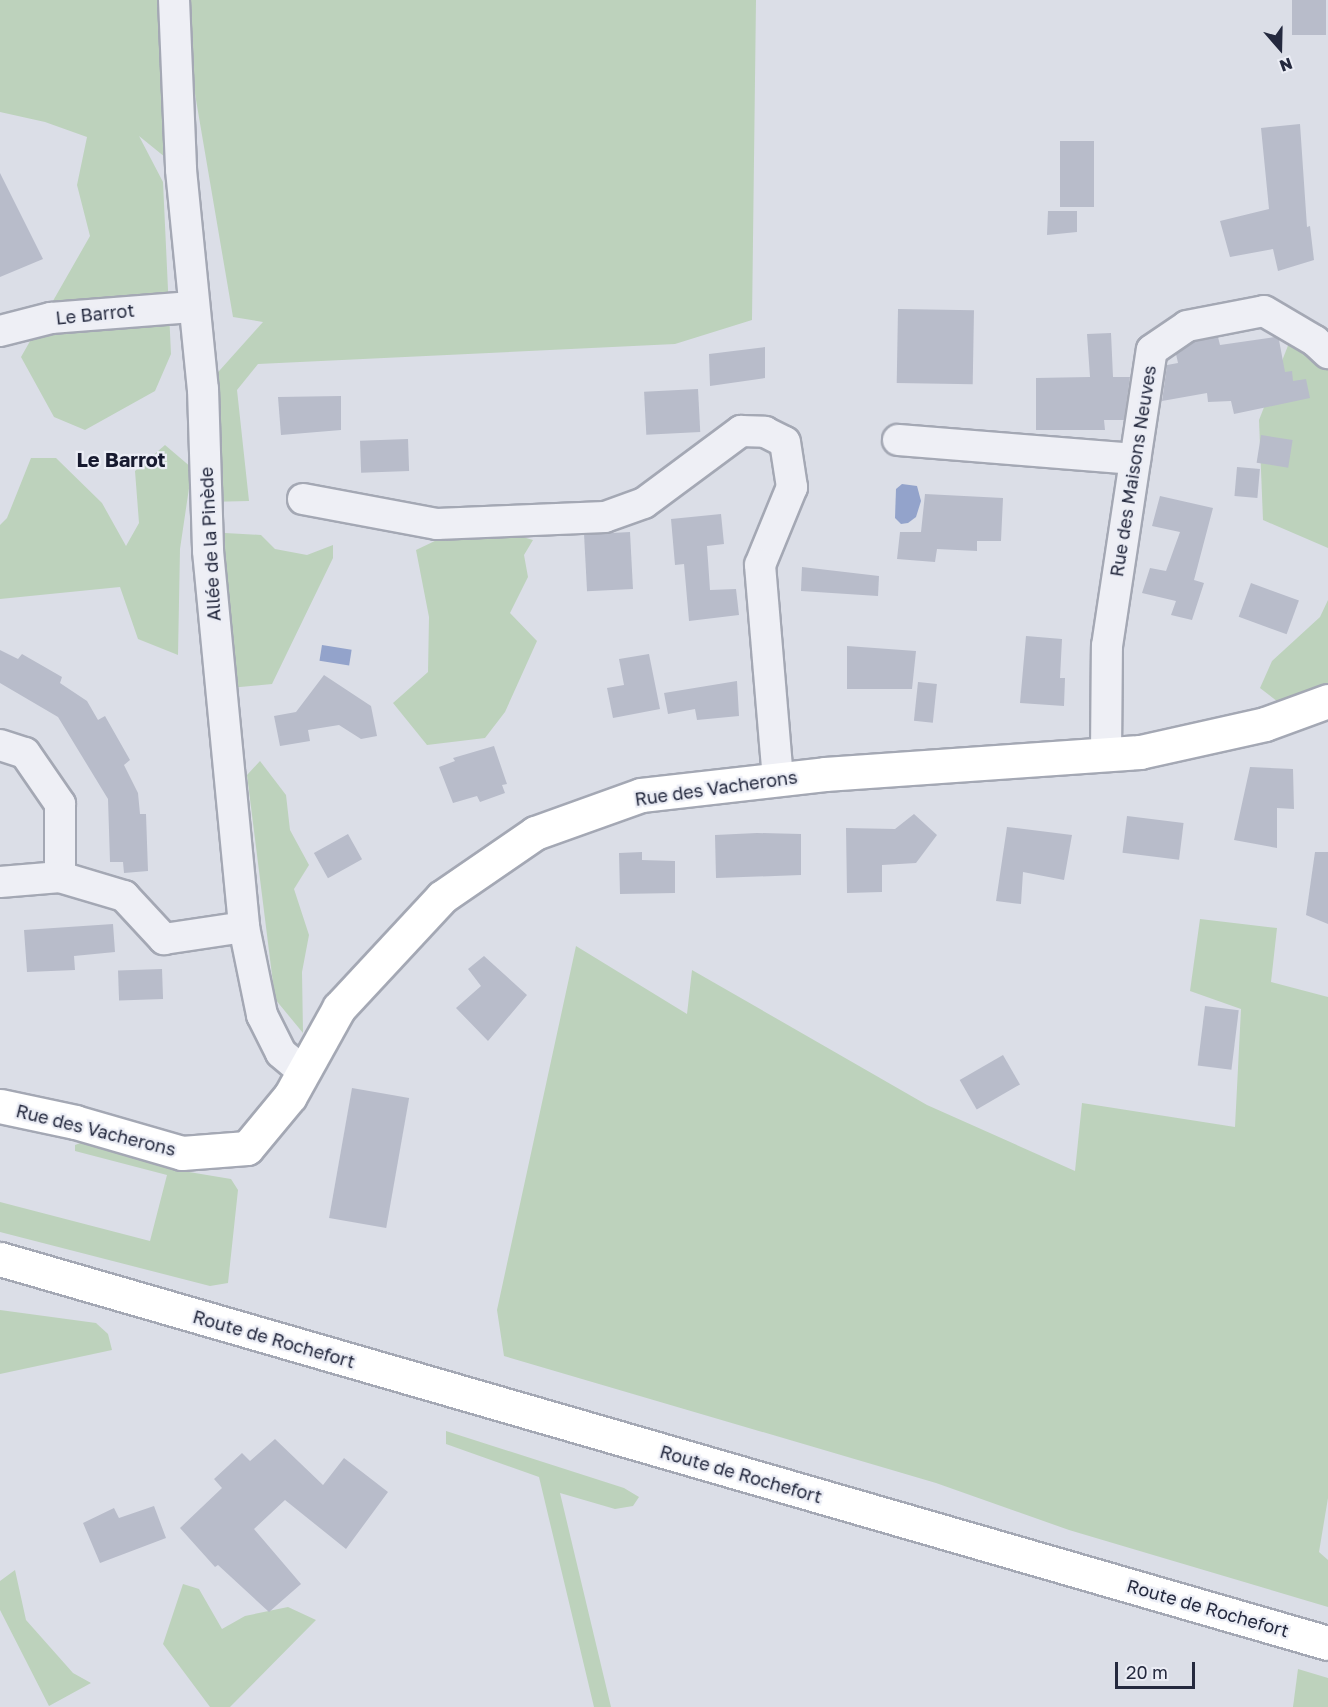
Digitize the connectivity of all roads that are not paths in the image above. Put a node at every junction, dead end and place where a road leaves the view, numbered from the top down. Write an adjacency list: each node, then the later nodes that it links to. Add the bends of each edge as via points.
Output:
1 (174, 0): 2 (street, Allée de la Pinède)
2 (192, 307): 3 (street, Le Barrot, via 51,318); 14 (street, Allée de la Pinède, via 203,388 209,563)
3 (0, 331)
4 (1328, 354): 6 (street, Rue des Maisons Neuves, via 1315,341 1264,311 1187,326 1152,350)
5 (898, 440): 6 (street)
6 (1134, 459): 10 (street, Rue des Maisons Neuves, via 1107,646)
7 (303, 499): 11 (street, via 437,524 605,517 645,503 741,431 765,432 785,442 792,487 760,565)
8 (1328, 701): 10 (main road, Rue des Vacherons, via 1265,724 1140,752)
9 (0, 745): 12 (street, via 25,753 60,804)
10 (1106, 754): 11 (main road, Rue des Vacherons)
11 (778, 778): 15 (main road, Rue des Vacherons, via 641,795 535,833 442,897 339,1008)
12 (60, 877): 13 (street); 14 (street, via 124,896 164,939)
13 (0, 882)
14 (244, 927): 15 (street, Allée de la Pinède, via 262,1015 281,1053)
15 (304, 1072): 16 (main road, Rue des Vacherons, via 290,1096 247,1148 182,1153 75,1122)
16 (0, 1106)
17 (0, 1259): 19 (main road, Route de Rochefort)
18 (0, 1283): 19 (main road, Route de Rochefort)
19 (154, 1305): 20 (main road, Route de Rochefort)
20 (1328, 1643)

